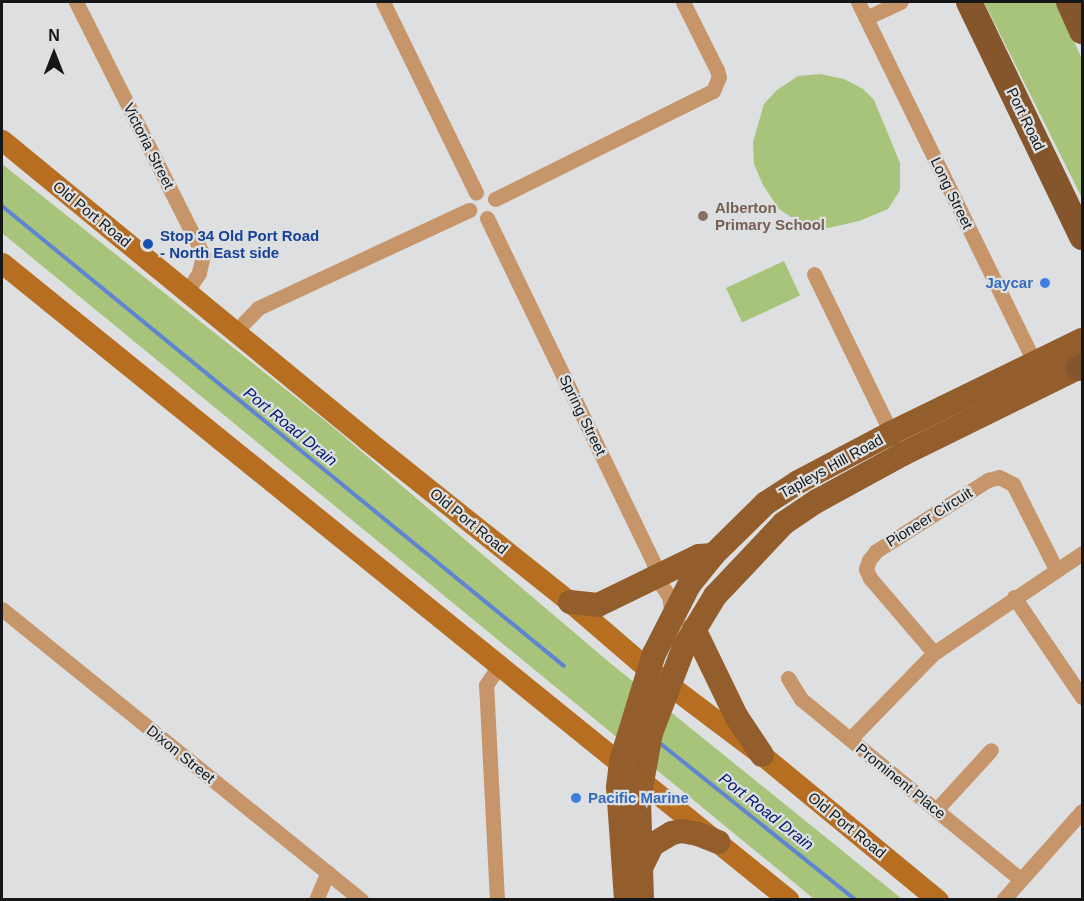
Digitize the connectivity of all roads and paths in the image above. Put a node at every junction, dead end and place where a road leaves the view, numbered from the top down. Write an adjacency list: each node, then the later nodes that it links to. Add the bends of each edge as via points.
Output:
1 (76, 2): 18 (street, Victoria Street, via 203,255 200,273)
2 (383, 2): 11 (street)
3 (683, 2): 12 (street, via 717,70 713,91)
4 (858, 2): 8 (street, Long Street)
5 (900, 2): 8 (street)
6 (969, 2): 15 (highway, Port Road)
7 (1069, 2): 9 (highway)
8 (867, 18): 22 (street, Long Street)
9 (1083, 31)
10 (2, 140): 18 (main road, Old Port Road)
11 (476, 193): 12 (street, via 486,192); 13 (street, via 470,199)
12 (495, 199): 14 (street, via 496,208)
13 (469, 210): 14 (street, via 478,219); 19 (street, via 258,308)
14 (488, 218): 28 (street, Spring Street, via 654,564)
15 (1083, 237)
16 (2, 263): 35 (main road)
17 (814, 274): 23 (street)
18 (187, 291): 19 (main road, Old Port Road)
19 (236, 331): 30 (main road, Old Port Road)
20 (1083, 340): 22 (main road, Tapleys Hill Road)
21 (1081, 367): 22 (main road, Tapleys Hill Road)
22 (1041, 373): 23 (main road, Tapleys Hill Road); 24 (main road, Tapleys Hill Road)
23 (891, 433): 24 (street); 26 (main road, Tapleys Hill Road, via 766,503)
24 (903, 454): 33 (main road, Tapleys Hill Road, via 784,523 728,582)
25 (1083, 553): 27 (street)
26 (713, 555): 28 (main road, via 699,556); 32 (main road, Tapleys Hill Road)
27 (1056, 569): 29 (street); 34 (street, Pioneer Circuit, via 1013,484 999,477 988,480 876,551 869,560 870,578)
28 (657, 578): 30 (main road, via 598,605); 32 (street, Spring Street, via 669,596)
29 (1014, 597): 34 (street); 39 (street)
30 (570, 602): 36 (main road, Old Port Road)
31 (2, 609): 49 (street, Dixon Street)
32 (672, 614): 36 (main road, Tapleys Hill Road)
33 (694, 630): 38 (main road, Tapleys Hill Road); 42 (main road, via 735,716)
34 (934, 653): 40 (street)
35 (501, 664): 43 (main road); 54 (street, via 486,684)
36 (648, 669): 38 (main road, Old Port Road); 43 (main road, Tapleys Hill Road)
37 (788, 678): 40 (street, Prominent Place, via 801,699)
38 (667, 683): 42 (main road, Old Port Road); 44 (main road, Tapleys Hill Road, via 651,733)
39 (1080, 690)
40 (850, 739): 45 (street, Prominent Place)
41 (991, 750): 45 (street)
42 (762, 755): 51 (main road, Old Port Road)
43 (621, 761): 44 (main road); 55 (main road, via 618,787)
44 (643, 779): 47 (main road); 48 (main road, via 639,799)
45 (936, 810): 50 (street, Prominent Place)
46 (1083, 811): 50 (street)
47 (718, 842): 48 (main road, via 698,834 672,833 652,845); 57 (main road)
48 (641, 868): 56 (main road)
49 (328, 873): 52 (street); 53 (street, Dixon Street)
50 (1020, 879): 58 (street)
51 (936, 899)
52 (316, 900)
53 (361, 900)
54 (497, 900)
55 (626, 900)
56 (642, 900)
57 (789, 900)
58 (1003, 900)

